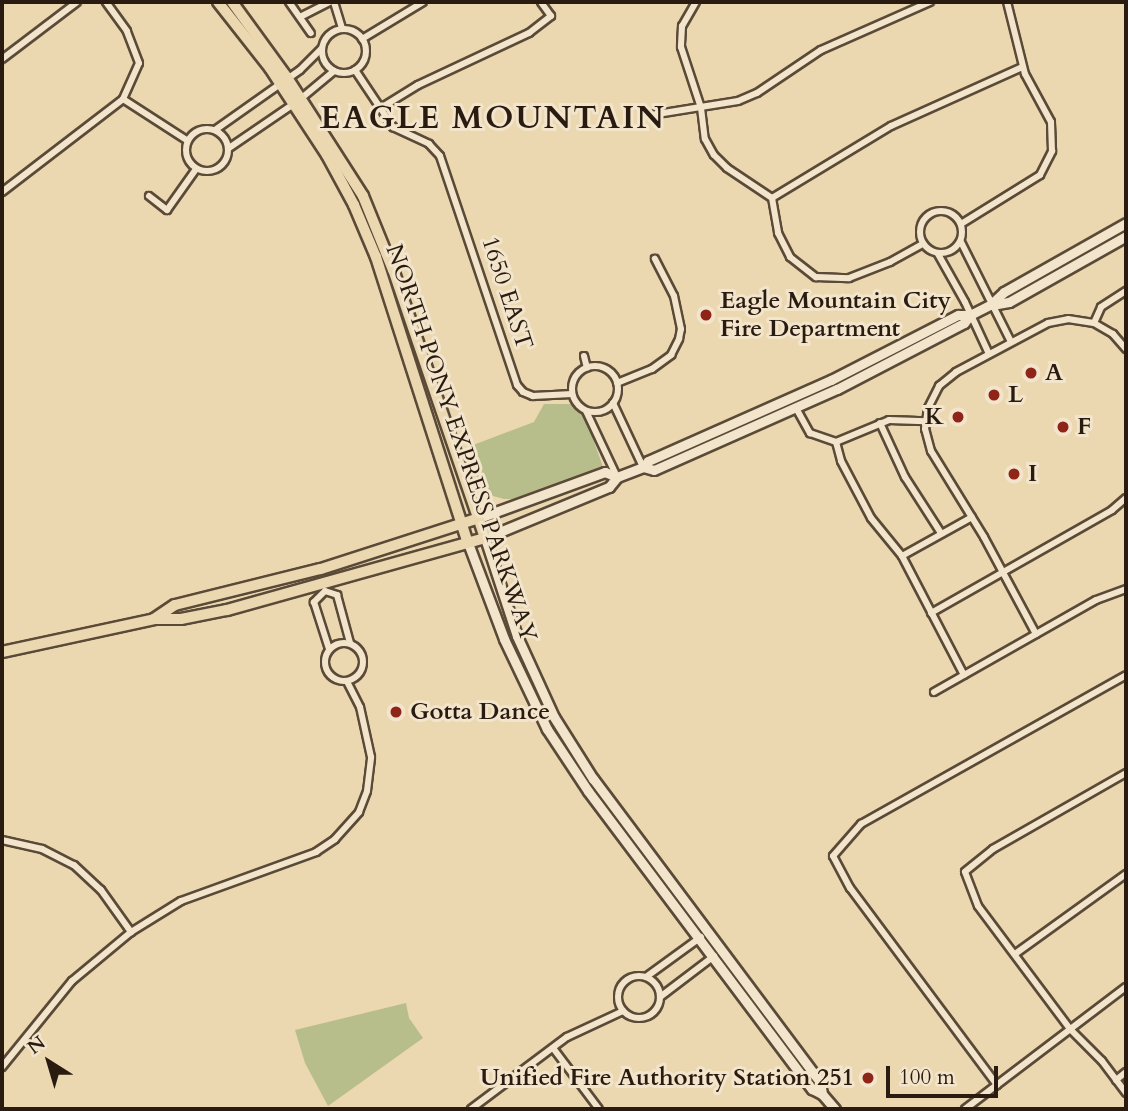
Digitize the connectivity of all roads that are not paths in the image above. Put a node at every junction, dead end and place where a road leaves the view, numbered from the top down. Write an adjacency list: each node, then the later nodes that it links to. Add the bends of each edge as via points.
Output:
1 (77, 2): 17 (street)
2 (106, 2): 22 (street, via 127,31 139,63)
3 (218, 2): 21 (main road, NORTH PONY EXPRESS PARKWAY)
4 (232, 2): 21 (main road, NORTH PONY EXPRESS PARKWAY)
5 (289, 2): 12 (street)
6 (332, 2): 12 (street); 13 (street)
7 (423, 2): 15 (street)
8 (541, 2): 24 (street, via 551,16 530,33)
9 (696, 2): 25 (street, via 681,36)
10 (930, 2): 25 (street, via 821,50 757,93)
11 (1007, 2): 18 (street)
12 (300, 17): 14 (street)
13 (342, 29): 15 (street, via 354,31); 16 (street, via 326,38)
14 (311, 33)
15 (362, 39): 19 (street, via 366,53)
16 (321, 49): 20 (street, via 324,62); 21 (street)
17 (2, 59)
18 (1022, 66): 33 (street, via 891,126); 35 (street, via 1053,130 1052,151 1040,175)
19 (355, 70): 20 (street); 24 (street, 1650 EAST)
20 (334, 71): 23 (street)
21 (284, 81): 23 (main road, NORTH PONY EXPRESS PARKWAY); 27 (street)
22 (123, 99): 28 (street); 31 (street)
23 (298, 101): 29 (street); 62 (main road, NORTH PONY EXPRESS PARKWAY, via 340,156 380,233); 63 (main road, NORTH PONY EXPRESS PARKWAY, via 376,257)
24 (379, 108): 51 (street, 1650 EAST, via 393,127 429,144 440,156 517,385 533,396)
25 (701, 108): 26 (street); 33 (street, via 705,139 713,155)
26 (651, 115)
27 (215, 130): 28 (street, via 198,131); 29 (street)
28 (188, 141): 30 (street, via 186,155)
29 (229, 148): 30 (street, via 220,168)
30 (196, 169): 32 (street, via 167,210)
31 (2, 192)
32 (149, 196)
33 (772, 198): 38 (street, via 778,233 790,257 816,276 849,278)
34 (1126, 223): 42 (street, via 1004,292)
35 (961, 224): 37 (street); 38 (street, via 948,212 934,212 920,229)
36 (1126, 236): 42 (street, via 1009,302)
37 (961, 242): 39 (street); 42 (street)
38 (923, 244): 39 (street)
39 (938, 254): 43 (street)
40 (655, 260): 50 (street, via 674,296 681,329 671,355 652,369)
41 (1126, 292): 44 (street, via 1101,307)
42 (990, 305): 43 (street); 45 (street)
43 (970, 314): 47 (street); 53 (street, via 964,323); 58 (street, via 958,314 831,380)
44 (1094, 323): 45 (street, via 1059,320); 46 (street)
45 (1011, 342): 47 (street)
46 (1126, 349)
47 (989, 354): 56 (street, via 939,387 930,401)
48 (584, 355): 49 (street)
49 (587, 368): 50 (street, via 601,368); 51 (street, via 575,379)
50 (617, 383): 52 (street)
51 (572, 394): 54 (street)
52 (613, 403): 54 (street, via 601,411); 58 (street)
53 (796, 408): 57 (street, via 810,433); 58 (street, via 654,470)
54 (586, 411): 59 (street)
55 (880, 423): 56 (street, via 903,419); 57 (street); 64 (street, via 905,477)
56 (925, 425): 61 (street, via 930,451)
57 (836, 442): 67 (street, via 871,518)
58 (643, 467): 59 (street)
59 (617, 477): 62 (street, via 605,472); 65 (street, via 609,487)
60 (1126, 498): 69 (street)
61 (972, 517): 64 (street); 69 (street)
62 (479, 518): 63 (main road); 65 (main road, NORTH PONY EXPRESS PARKWAY)
63 (461, 523): 66 (main road, NORTH PONY EXPRESS PARKWAY); 68 (main road)
64 (941, 533): 67 (street)
65 (485, 538): 66 (main road); 85 (street, NORTH PONY EXPRESS PARKWAY, via 517,636 554,717 593,779)
66 (468, 544): 70 (main road); 87 (street, NORTH PONY EXPRESS PARKWAY, via 506,646 547,729 588,792)
67 (902, 556): 72 (street)
68 (321, 569): 70 (street); 73 (main road, via 175,605)
69 (1002, 573): 72 (street); 74 (street)
70 (324, 588): 73 (main road, via 181,619); 75 (street, via 337,595); 76 (street, via 314,602)
71 (1126, 589): 74 (street, via 1096,600)
72 (931, 613): 78 (street)
73 (154, 619): 77 (main road)
74 (1036, 634): 78 (street)
75 (350, 643): 76 (street); 80 (street, via 360,650 363,665 359,674)
76 (329, 649): 80 (street, via 325,660 328,673)
77 (2, 652)
78 (964, 675): 81 (street)
79 (1126, 675): 99 (street, via 860,824 832,856 850,888)
80 (347, 681): 86 (street, via 360,707 371,757 359,812 316,852 181,901)
81 (933, 692)
82 (1126, 773): 89 (street, via 993,849 965,872 978,906)
83 (2, 840): 86 (street, via 26,844 74,865 101,890)
84 (1126, 874): 89 (street)
85 (708, 931): 87 (street); 88 (street, NORTH PONY EXPRESS PARKWAY)
86 (131, 933): 96 (street, via 72,981)
87 (699, 938): 88 (street, NORTH PONY EXPRESS PARKWAY); 90 (street)
88 (717, 954): 92 (street); 103 (street, NORTH PONY EXPRESS PARKWAY, via 820,1082 822,1094)
89 (1015, 954): 94 (street)
90 (646, 976): 92 (street, via 657,985); 93 (street, via 628,978 619,989 618,1004)
91 (1126, 987): 94 (street)
92 (660, 997): 93 (street, via 648,1017 633,1018)
93 (623, 1011): 95 (street, via 566,1037)
94 (1070, 1029): 98 (street); 99 (street)
95 (553, 1048): 101 (street); 102 (street)
96 (2, 1067)
97 (1126, 1072): 98 (street)
98 (1116, 1080): 100 (street)
99 (997, 1085): 104 (street)
100 (1126, 1093)
101 (471, 1109)
102 (599, 1109)
103 (835, 1109)
104 (965, 1109)

